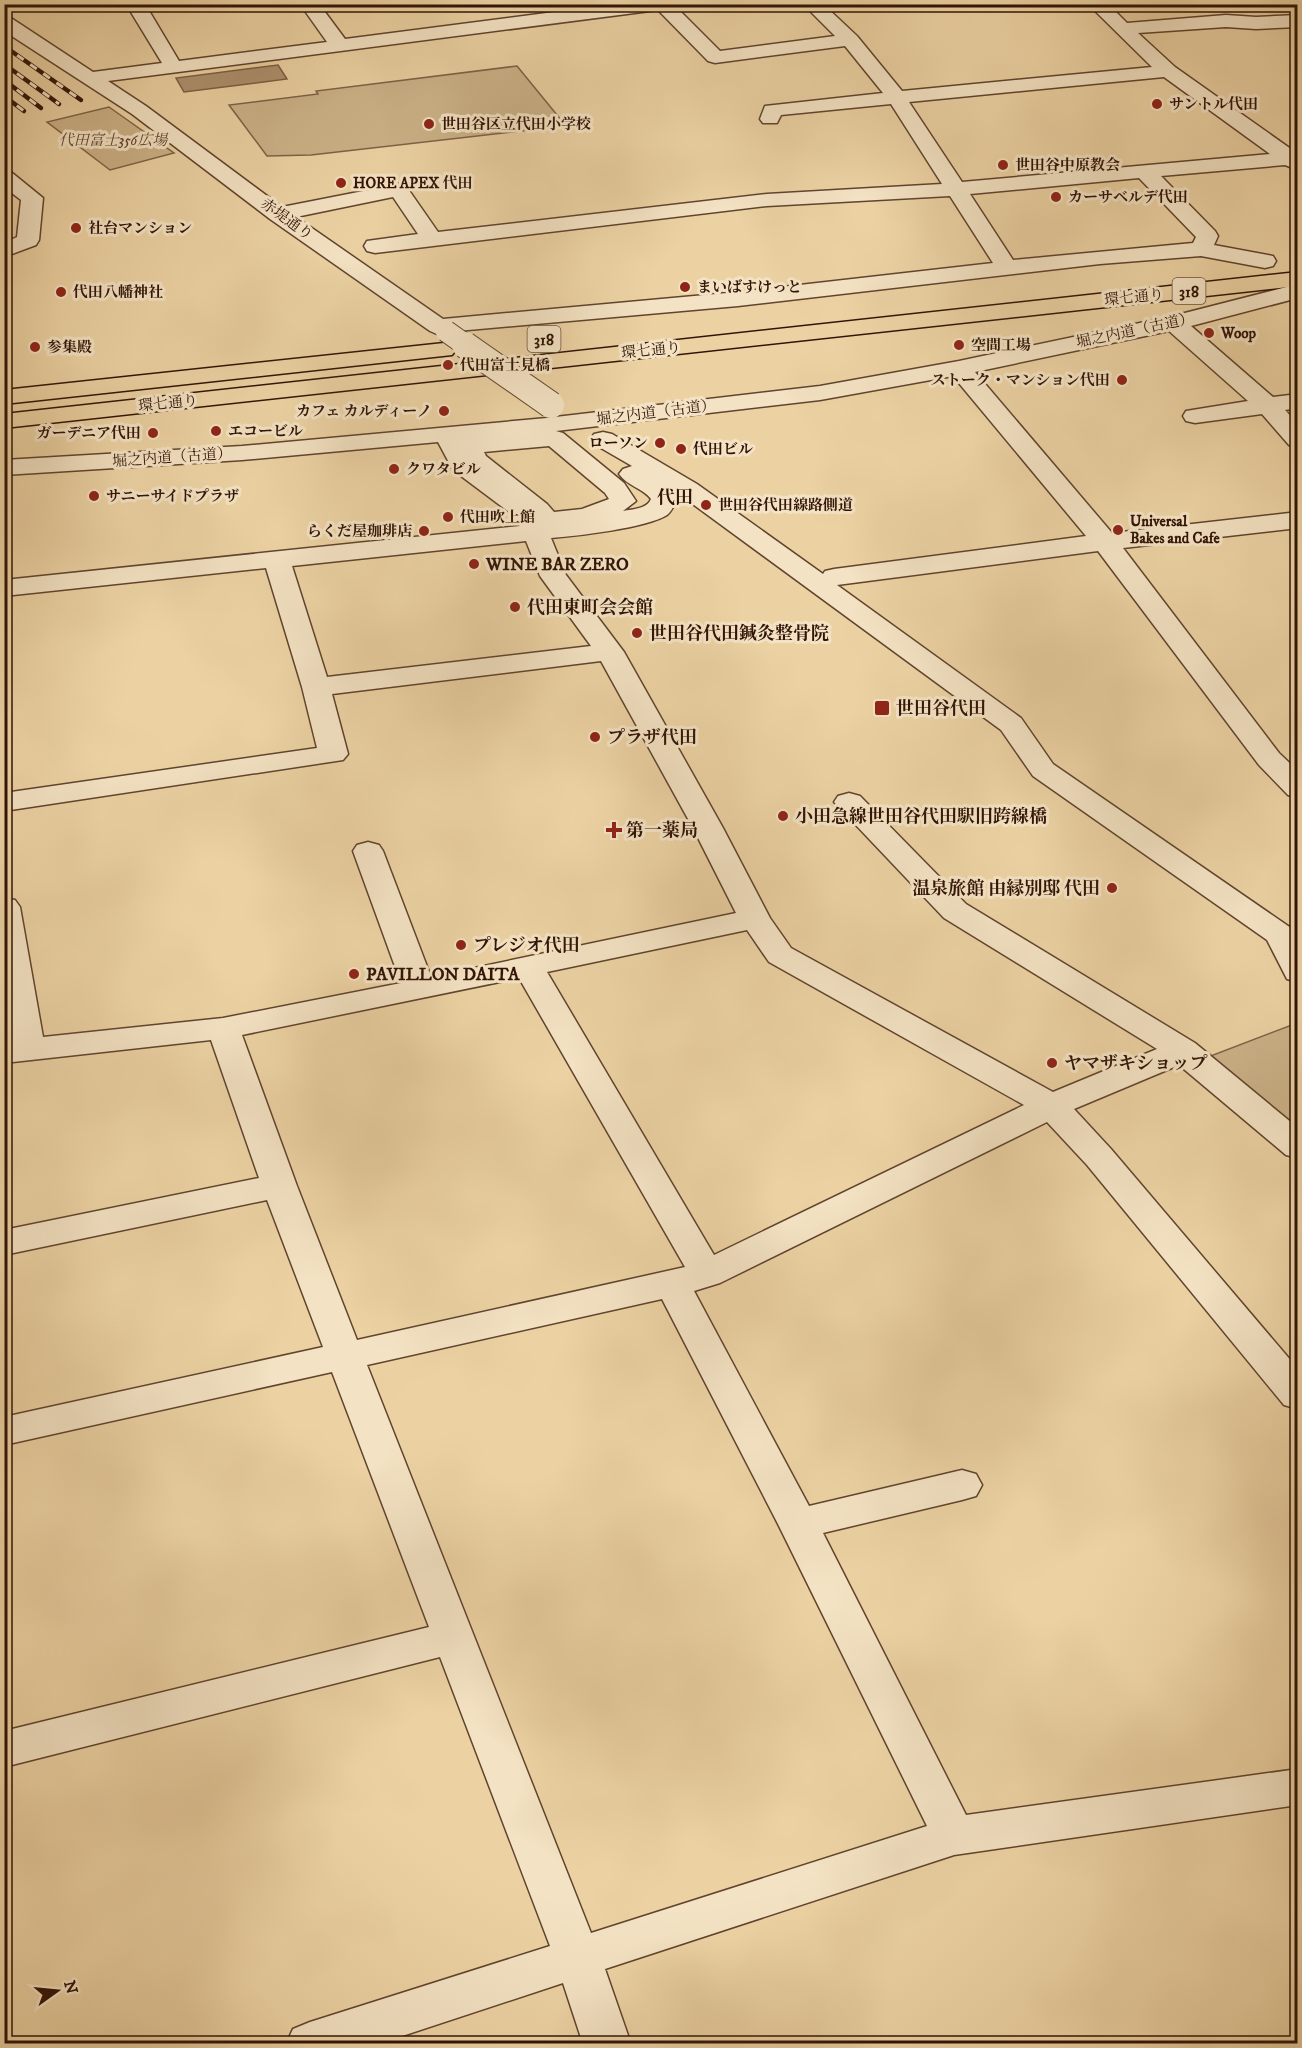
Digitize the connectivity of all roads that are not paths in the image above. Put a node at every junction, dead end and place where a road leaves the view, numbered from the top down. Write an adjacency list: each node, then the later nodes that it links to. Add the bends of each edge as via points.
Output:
1 (135, 4): 11 (street)
2 (309, 4): 10 (street)
3 (663, 4): 9 (street, via 715,57); 10 (street, via 493,18)
4 (812, 4): 9 (street)
5 (1097, 4): 8 (street)
6 (1298, 21): 8 (street, via 1226,21)
7 (4, 22): 13 (street, 赤堤通り)
8 (1122, 29): 12 (street)
9 (850, 40): 14 (street)
10 (341, 46): 11 (street)
11 (173, 66): 13 (street)
12 (1168, 71): 14 (street); 16 (street)
13 (90, 78): 20 (street, 赤堤通り)
14 (896, 96): 15 (street, via 772,110); 19 (street)
15 (770, 119)
16 (1293, 161): 17 (street)
17 (1145, 172): 19 (street); 23 (street, via 1207,236)
18 (4, 176): 24 (street, via 32,198 22,214 28,240)
19 (956, 189): 21 (street, via 767,200); 26 (street)
20 (278, 214): 21 (street, via 399,190); 32 (street, 赤堤通り)
21 (431, 238): 22 (street)
22 (375, 246)
23 (1201, 249): 25 (street); 26 (street)
24 (4, 251)
25 (1276, 260): 27 (main road, 環七通り / 318)
26 (1008, 269): 32 (street)
27 (1140, 275)
28 (1298, 279): 40 (main road, 環七通り / 318)
29 (1084, 281): 33 (main road, 環七通り)
30 (1298, 291): 31 (street, 堀之内道（古道）)
31 (1174, 323): 35 (street, 堀之内道（古道）); 38 (street)
32 (442, 328): 41 (street, 赤堤通り, bridge)
33 (598, 333)
34 (503, 344): 36 (main road, 環七通り / 318)
35 (959, 368): 41 (street, 堀之内道（古道）, via 820,393); 50 (street)
36 (4, 397)
37 (1298, 401): 38 (street)
38 (1268, 406): 39 (street); 44 (street)
39 (1195, 416)
40 (4, 421)
41 (559, 424): 41 (street, via 615,488 623,501 612,508 550,519 475,460 471,451 477,445 525,444 554,438); 42 (street, 堀之内道（古道）); 49 (street, via 571,438 657,489 664,499 660,508 648,514)
42 (446, 433): 45 (street, 堀之内道（古道）, via 242,453); 49 (street, via 462,465 522,510)
43 (603, 439): 46 (street)
44 (1298, 440)
45 (4, 468)
46 (713, 507): 49 (street); 66 (street, via 1011,724 1043,770 1280,935)
47 (1298, 520): 50 (street)
48 (765, 525): 52 (street)
49 (549, 540): 51 (street); 55 (street, via 553,576)
50 (1105, 542): 52 (street); 58 (street)
51 (277, 561): 53 (street); 56 (street)
52 (834, 578): 54 (street)
53 (4, 588)
54 (921, 638)
55 (610, 652): 56 (street); 64 (street)
56 (316, 687): 60 (street, via 333,754)
57 (1298, 754): 58 (street)
58 (1269, 759): 59 (street)
59 (1298, 789)
60 (4, 802)
61 (849, 802): 70 (street, via 955,911)
62 (368, 850): 67 (street)
63 (4, 907): 69 (street)
64 (755, 919): 65 (street); 71 (street, via 780,955)
65 (527, 965): 67 (street); 75 (street)
66 (1298, 972)
67 (420, 989): 68 (street)
68 (223, 1028): 69 (street); 73 (street)
69 (16, 1050)
70 (1183, 1051): 71 (street); 72 (street)
71 (1051, 1106): 75 (street); 77 (street, via 1099,1157)
72 (1298, 1147)
73 (279, 1186): 74 (street); 76 (street)
74 (4, 1244)
75 (689, 1279): 76 (street); 80 (street)
76 (346, 1357): 78 (street); 81 (street)
77 (1298, 1395)
78 (4, 1431)
79 (962, 1485): 80 (street)
80 (798, 1524): 84 (street)
81 (454, 1637): 82 (street); 85 (street)
82 (4, 1749)
83 (1298, 1787): 84 (street)
84 (954, 1836): 85 (street)
85 (578, 1956): 86 (street); 87 (street)
86 (310, 2043)
87 (607, 2043)

